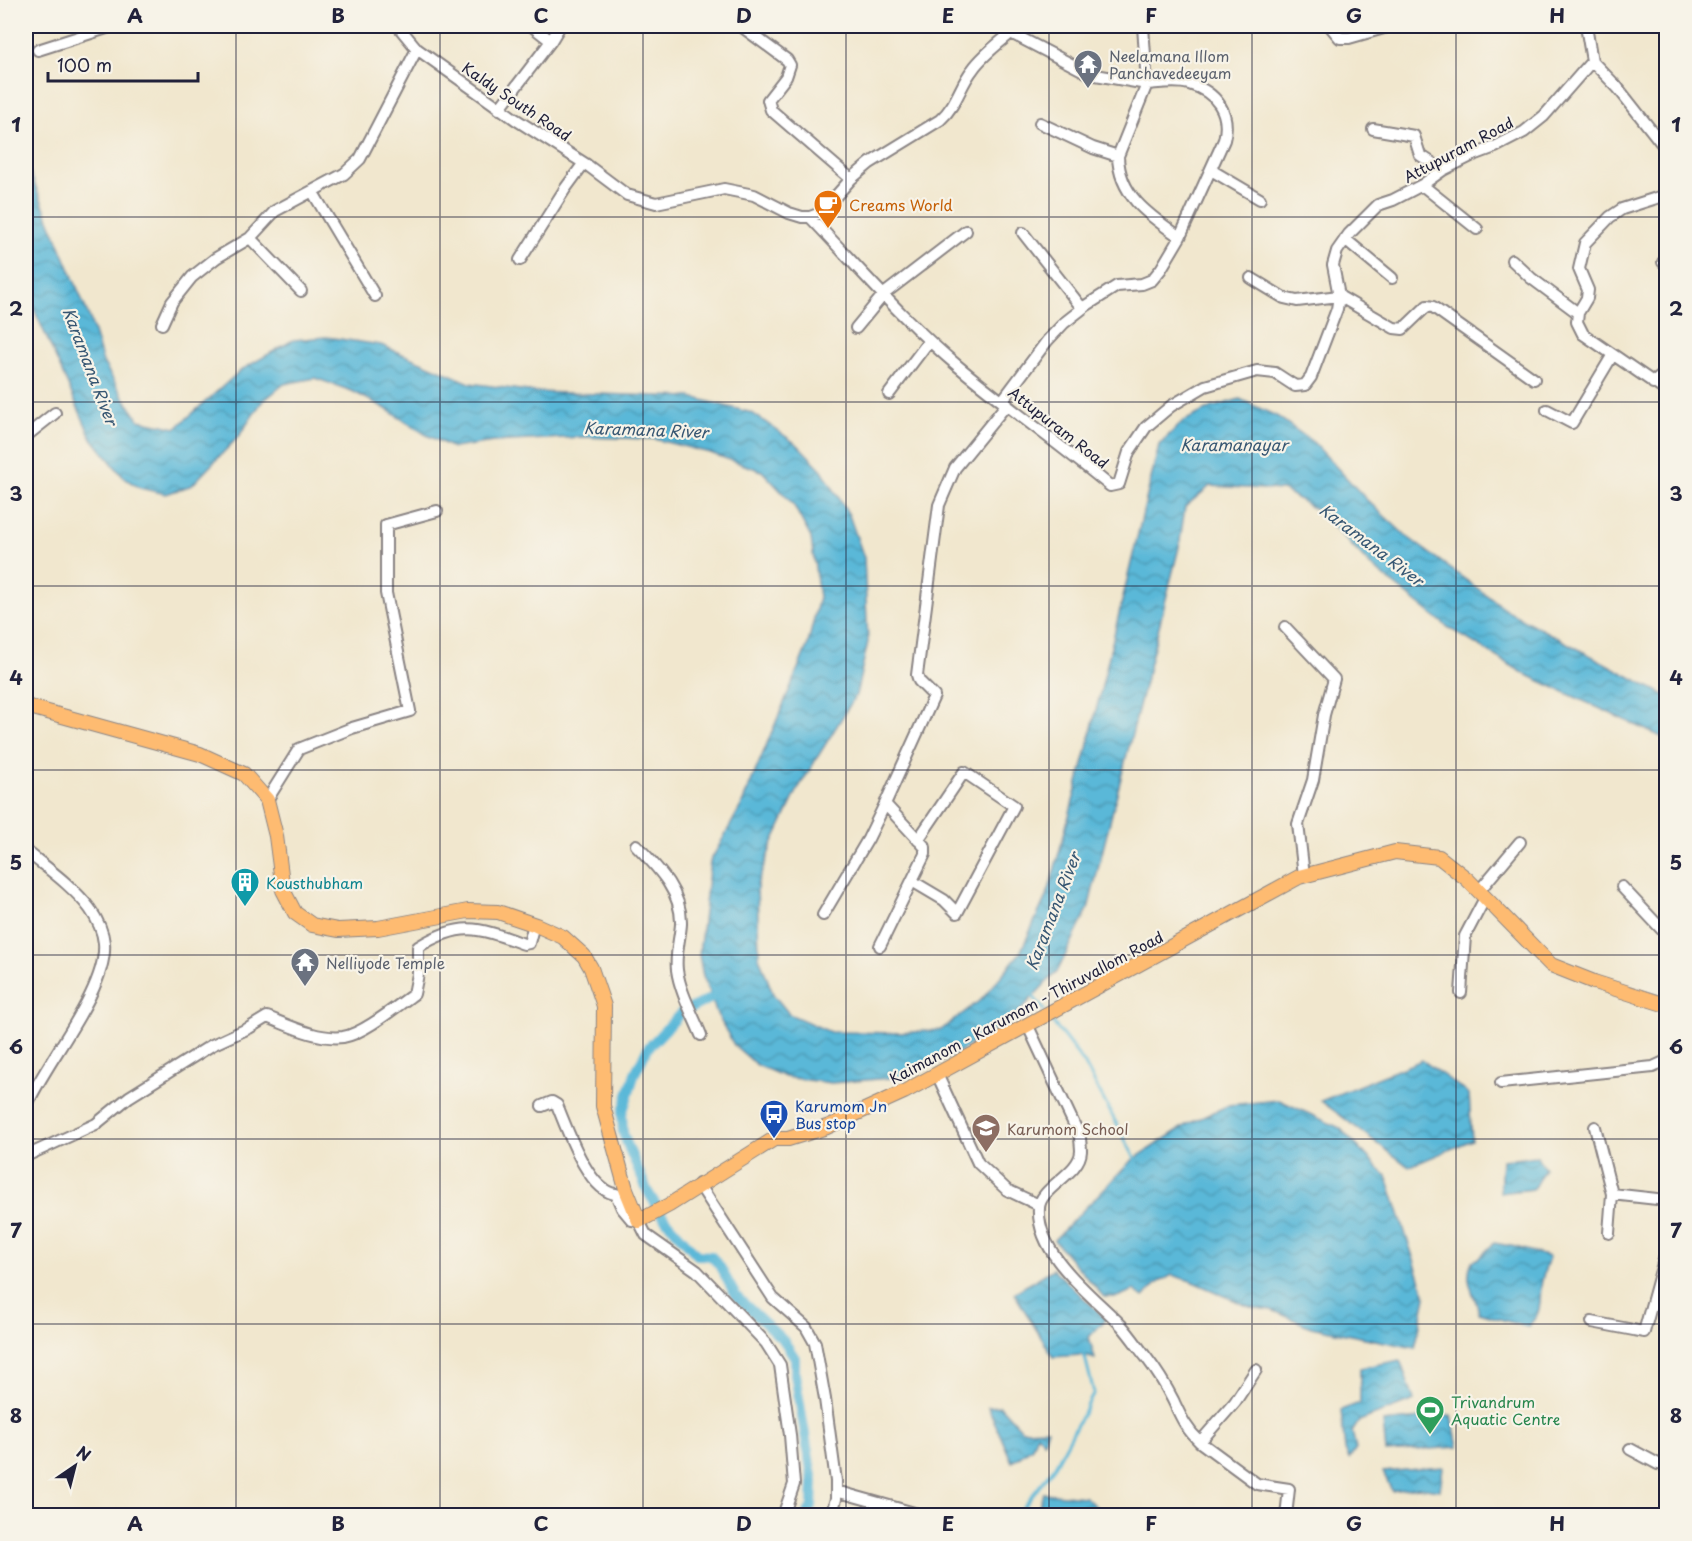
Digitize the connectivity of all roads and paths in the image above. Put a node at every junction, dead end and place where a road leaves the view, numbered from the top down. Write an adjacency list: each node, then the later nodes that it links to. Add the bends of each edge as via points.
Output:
1 (128, 26): 12 (street, via 113,26)
2 (532, 26): 11 (street)
3 (560, 26): 11 (street)
4 (741, 26): 24 (street, via 790,65 768,100 771,110)
5 (1143, 26): 15 (street)
6 (1330, 26): 7 (street, via 1340,38)
7 (1384, 26)
8 (1586, 26): 14 (street)
9 (404, 28): 13 (street, Kaldy South Road)
10 (1013, 29): 15 (street, via 1090,74); 24 (street, via 972,69 950,112)
11 (551, 41): 16 (street)
12 (38, 50)
13 (417, 50): 16 (street, Kaldy South Road); 26 (street, via 360,159 344,174)
14 (1592, 61): 19 (street); 23 (street, Attupuram Road, via 1544,116 1524,132)
15 (1147, 84): 20 (street); 22 (street, via 1188,83 1217,100 1227,127)
16 (499, 109): 21 (street, Kaldy South Road)
17 (1040, 123): 20 (street)
18 (1373, 129): 23 (street, via 1414,136 1420,155)
19 (1666, 149)
20 (1118, 156): 33 (street, via 1122,181 1131,198)
21 (584, 163): 29 (street, Kaldy South Road, via 627,195 656,203 724,189 754,195 789,213); 36 (street)
22 (1211, 170): 28 (street); 33 (street)
23 (1443, 170): 25 (street, Attupuram Road)
24 (851, 179): 29 (street, via 827,206)
25 (1422, 185): 30 (street); 35 (street, Attupuram Road, via 1378,205)
26 (312, 191): 34 (street, via 275,211); 42 (street)
27 (1666, 195): 45 (street, via 1622,209 1585,243 1579,269 1588,290)
28 (1260, 199)
29 (810, 217): 41 (street, Attupuram Road)
30 (1477, 229)
31 (966, 231): 41 (street)
32 (1023, 233): 44 (street)
33 (1180, 237): 44 (street, via 1152,280 1117,286)
34 (250, 238): 40 (street); 46 (street, via 192,277 172,302)
35 (1345, 239): 39 (street); 43 (street, Attupuram Road, via 1333,265)
36 (520, 260)
37 (1512, 260): 45 (street)
38 (1251, 278): 43 (street, via 1284,298 1297,301)
39 (1392, 278)
40 (301, 291)
41 (884, 294): 47 (street); 48 (street, Attupuram Road)
42 (375, 296)
43 (1339, 296): 51 (street, via 1394,328 1403,329 1427,306 1433,307); 55 (street, Attupuram Road, via 1305,385 1295,386 1275,373 1257,371 1205,386 1146,427 1129,452 1119,484 1110,486)
44 (1082, 308): 55 (street, via 1047,341)
45 (1578, 313): 49 (street, via 1577,322 1583,334)
46 (162, 324)
47 (856, 328)
48 (929, 340): 54 (street); 55 (street, Attupuram Road)
49 (1612, 356): 52 (street); 56 (street, via 1572,423)
50 (1666, 372): 52 (street)
51 (1534, 379)
52 (1653, 382): 53 (street)
53 (1666, 391)
54 (889, 394)
55 (1005, 402): 63 (street, via 955,468 939,505 917,675 934,696)
56 (1547, 410)
57 (55, 413): 58 (street)
58 (26, 436)
59 (437, 511): 62 (street, via 386,525 386,593 410,711 300,749)
60 (1285, 627): 68 (street, via 1334,679 1313,780 1298,824)
61 (26, 706): 62 (main road, via 200,754 244,774)
62 (267, 800): 73 (main road, via 283,890 295,913 312,925 338,930 378,928 468,911 498,912)
63 (885, 804): 64 (street); 72 (street)
64 (918, 840): 69 (street, via 925,847 925,854); 69 (street, via 964,772 1014,806 961,917 944,900)
65 (1520, 842): 71 (street)
66 (636, 845): 79 (street, via 660,870 676,897 681,923 677,973)
67 (26, 851): 84 (street, via 90,909 104,943 97,983)
68 (1304, 875): 71 (main road, Kaimanom - Karumom - Thiruvallom Road, via 1395,852 1439,857); 78 (main road, Kaimanom - Karumom - Thiruvallom Road)
69 (912, 881): 75 (street)
70 (1622, 887): 74 (street)
71 (1482, 894): 76 (street, via 1465,936); 77 (main road, Kaimanom - Karumom - Thiruvallom Road, via 1551,965)
72 (823, 915)
73 (534, 924): 86 (street, via 529,942 524,944 490,932 462,928 437,935 418,947 414,994 377,1021 344,1037 318,1035 267,1017 175,1068 96,1124); 91 (main road, via 563,937 591,968 604,1006 603,1106)
74 (1666, 934)
75 (880, 946)
76 (1461, 993)
77 (1666, 1005)
78 (1028, 1026): 81 (main road, Kaimanom - Karumom - Thiruvallom Road); 90 (street, via 1080,1137 1081,1153 1076,1164)
79 (701, 1035)
80 (1666, 1061): 82 (street, via 1653,1067)
81 (937, 1074): 87 (main road, Kaimanom - Karumom - Thiruvallom Road, via 828,1127 774,1139); 90 (street, via 978,1163 1007,1190)
82 (1502, 1083)
83 (542, 1106): 91 (street, via 552,1102 557,1105 580,1161 592,1177 616,1194 632,1220)
84 (26, 1107)
85 (1595, 1128): 88 (street)
86 (26, 1156)
87 (699, 1184): 91 (main road, Kaimanom - Karumom - Thiruvallom Road); 99 (street, via 773,1298 806,1327 815,1343)
88 (1612, 1194): 89 (street); 92 (street)
89 (1666, 1200)
90 (1039, 1205): 96 (street, via 1045,1239 1065,1270 1122,1327 1172,1398 1188,1431)
91 (639, 1221): 100 (street, via 646,1235 697,1271 766,1343 780,1365 794,1484)
92 (1610, 1233)
93 (1666, 1252): 94 (street, via 1644,1332)
94 (1592, 1322)
95 (1256, 1370): 96 (street, via 1235,1402)
96 (1200, 1442): 103 (street, via 1257,1484 1289,1489)
97 (1630, 1449): 98 (street)
98 (1666, 1465)
99 (836, 1491): 101 (street); 102 (street)
100 (783, 1515)
101 (831, 1515)
102 (925, 1515)
103 (1286, 1515)

